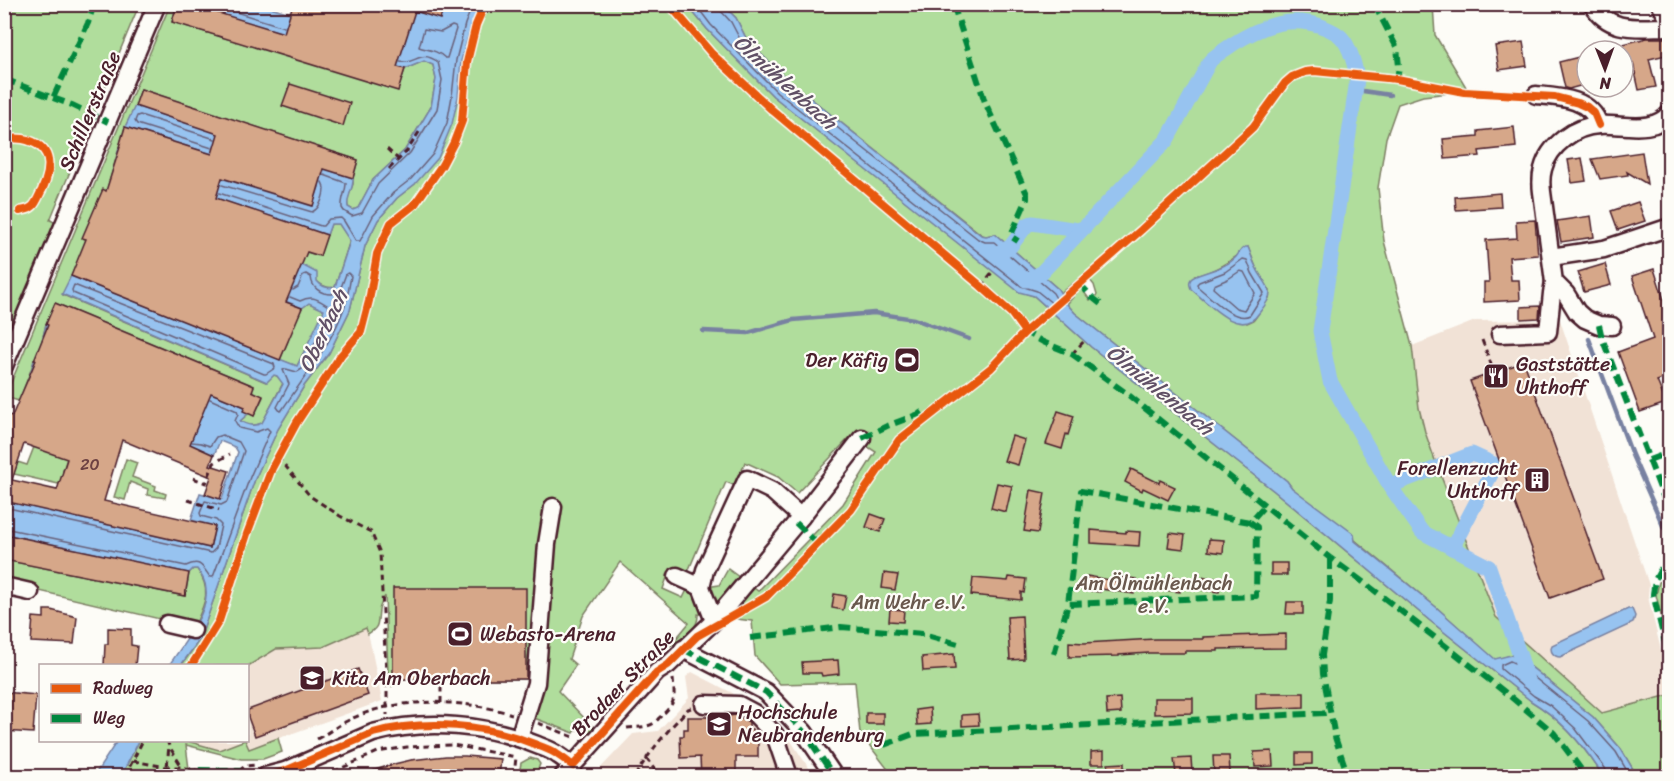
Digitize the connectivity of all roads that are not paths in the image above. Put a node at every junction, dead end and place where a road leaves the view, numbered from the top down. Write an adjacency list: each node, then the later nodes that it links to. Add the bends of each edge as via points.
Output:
1 (157, 4): 14 (street, Schillerstraße)
2 (1592, 4): 5 (street, via 1606,21 1617,26)
3 (1660, 4): 4 (street)
4 (1670, 21)
5 (1670, 27)
6 (1536, 95): 8 (street, via 1587,107)
7 (1669, 116): 8 (street, via 1643,126)
8 (1599, 125): 10 (street, via 1584,127 1563,139 1543,167 1542,192)
9 (1670, 227): 10 (street, via 1604,249)
10 (1551, 257): 11 (street)
11 (1554, 282): 12 (street, via 1585,319); 13 (street, via 1548,332)
12 (1612, 326)
13 (1500, 334)
14 (4, 366)
15 (862, 438): 17 (street, Brodaer Straße)
16 (553, 507): 27 (street, via 536,682)
17 (801, 517): 20 (street, via 772,491 747,479); 22 (street, Brodaer Straße)
18 (677, 576): 20 (street)
19 (4, 586): 21 (street)
20 (701, 587): 22 (street)
21 (30, 592)
22 (714, 621): 25 (street, Brodaer Straße)
23 (167, 624): 24 (street)
24 (193, 630)
25 (683, 649): 28 (street, Brodaer Straße, via 657,672); 31 (street, via 766,692 804,732)
26 (704, 704): 30 (street, via 738,705 754,713 775,735)
27 (519, 738): 28 (street, via 557,754); 29 (street, via 467,726 388,729)
28 (568, 771)
29 (266, 777)
30 (789, 777)
31 (834, 777)

